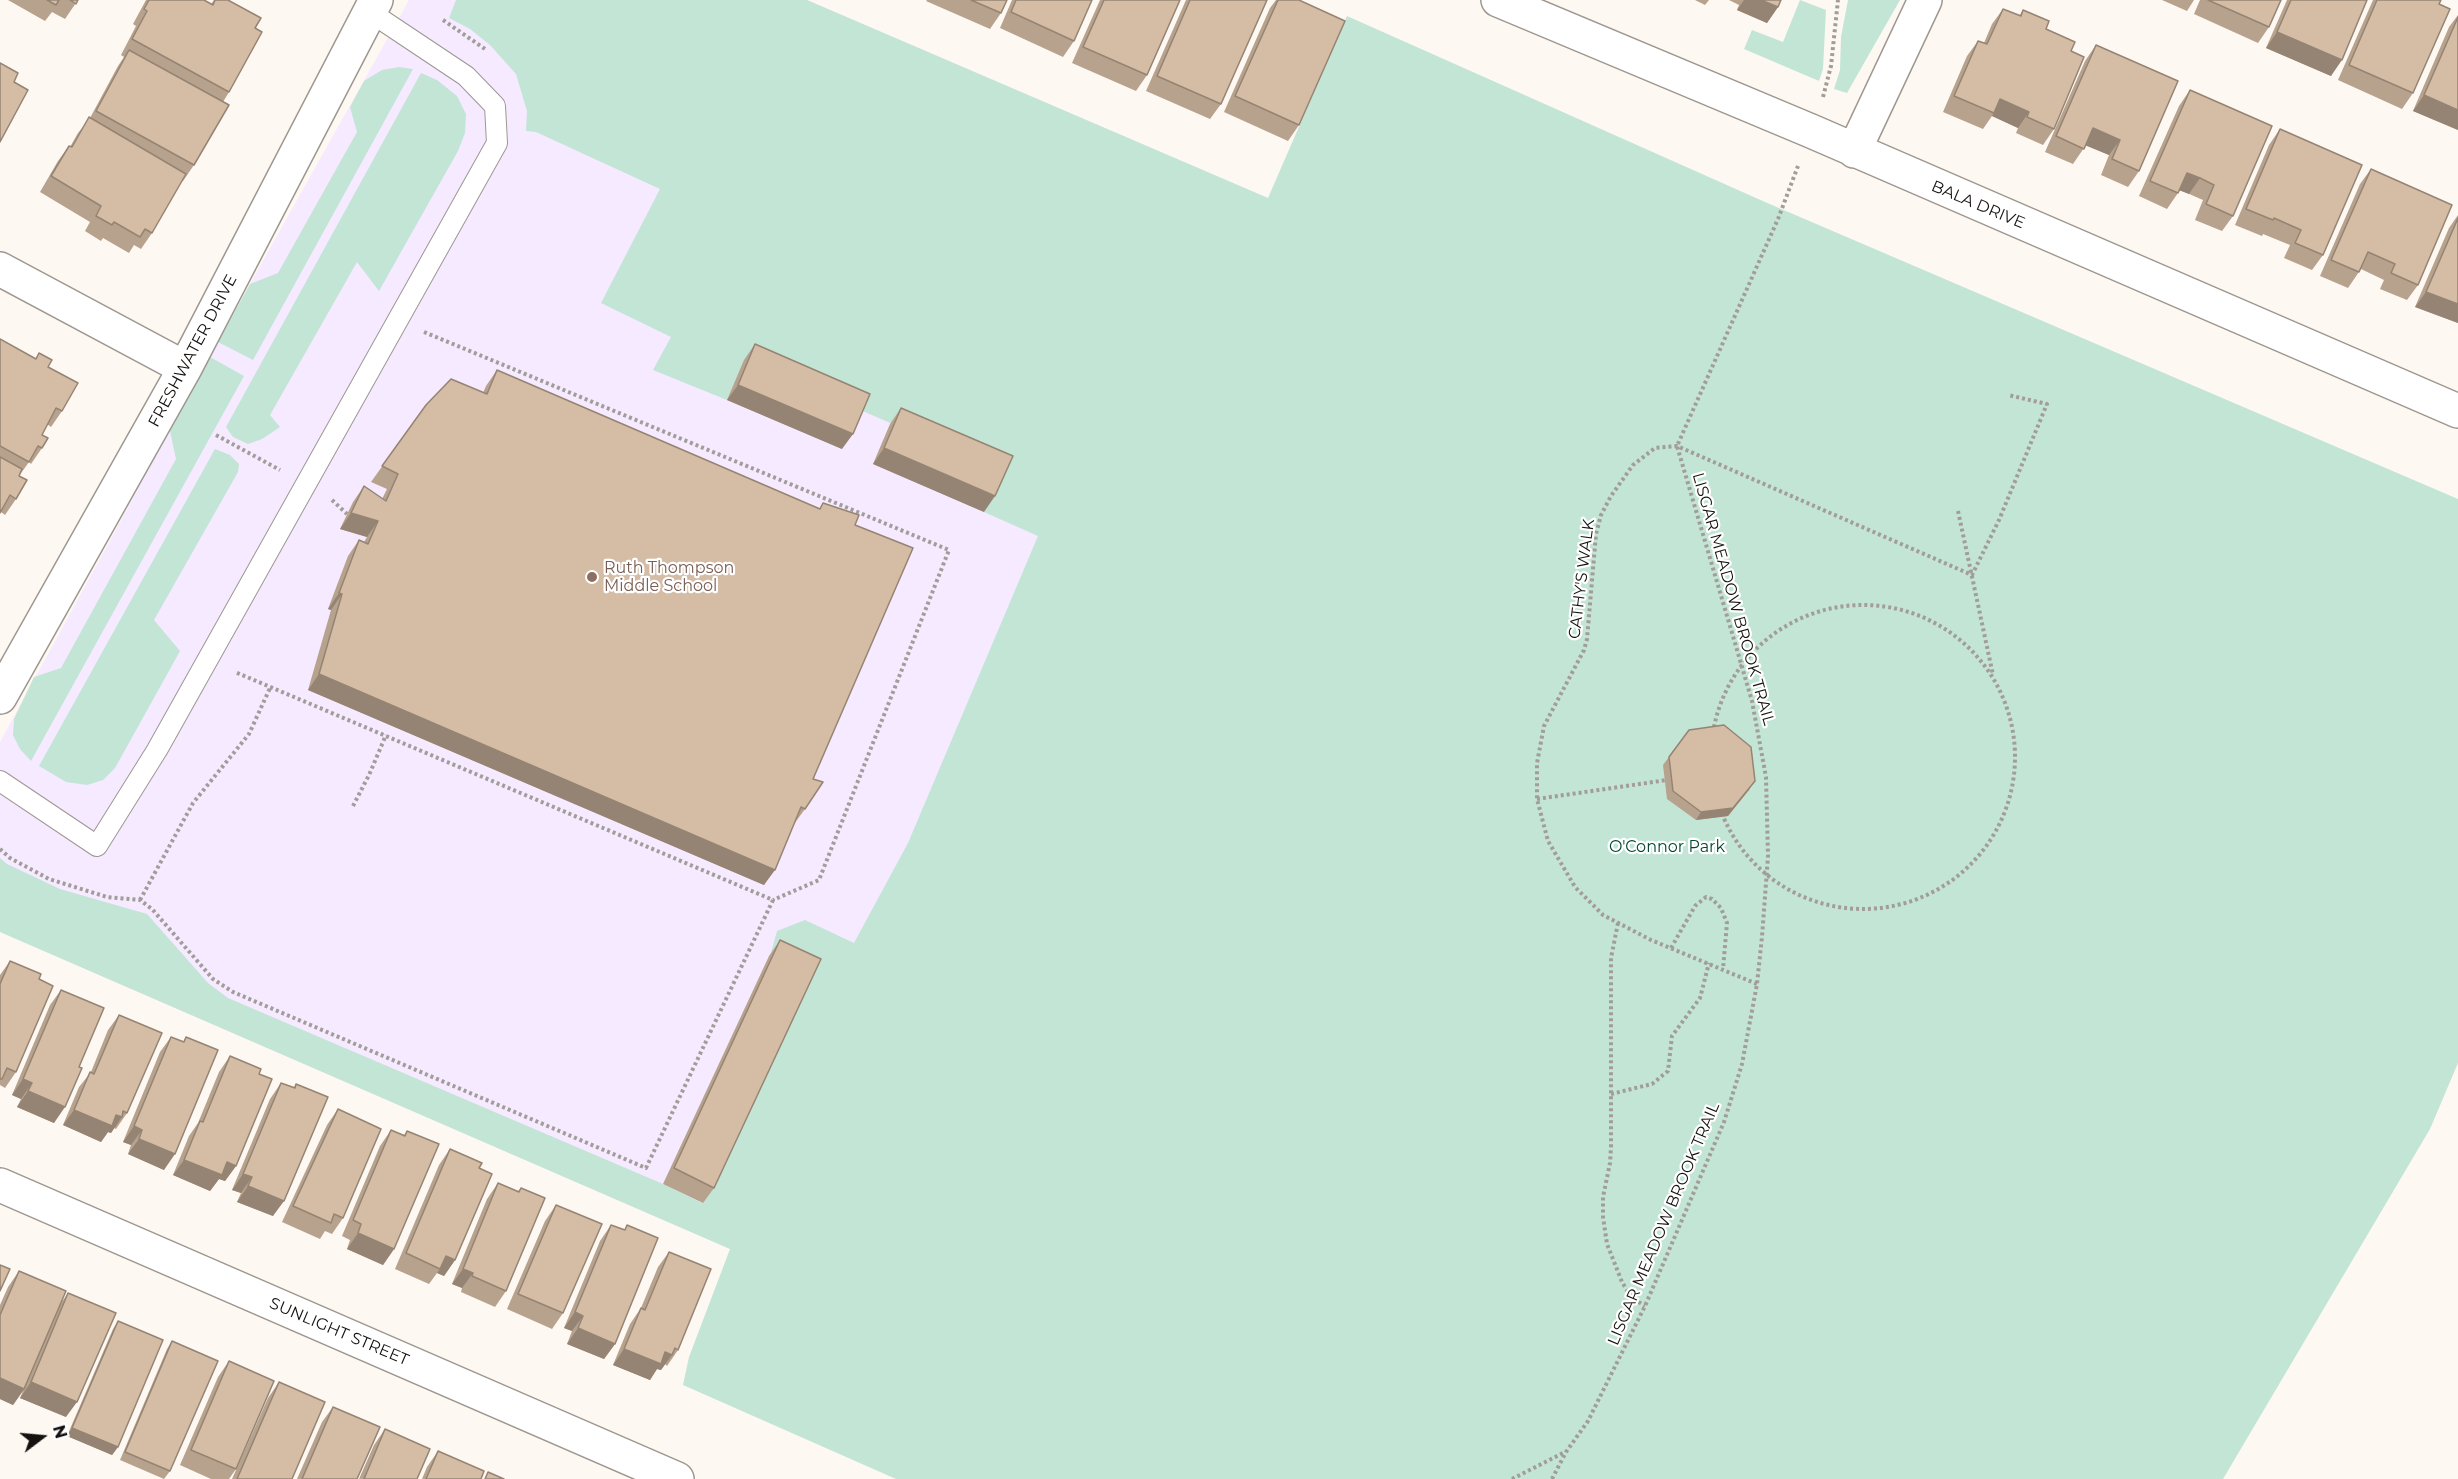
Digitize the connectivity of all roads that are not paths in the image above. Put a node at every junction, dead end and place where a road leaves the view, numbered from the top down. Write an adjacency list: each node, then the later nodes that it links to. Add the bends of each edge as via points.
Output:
1 (1498, 0): 4 (street, BALA DRIVE)
2 (1925, 0): 4 (street)
3 (364, 4): 6 (street, FRESHWATER DRIVE); 9 (lane, via 466,76 495,106 497,143 157,750 97,846)
4 (1854, 151): 7 (street, BALA DRIVE)
5 (0, 269): 6 (street)
6 (185, 368): 8 (street, FRESHWATER DRIVE)
7 (2458, 411)
8 (0, 697)
9 (0, 781)
10 (0, 1185): 11 (street, SUNLIGHT STREET)
11 (677, 1479)

